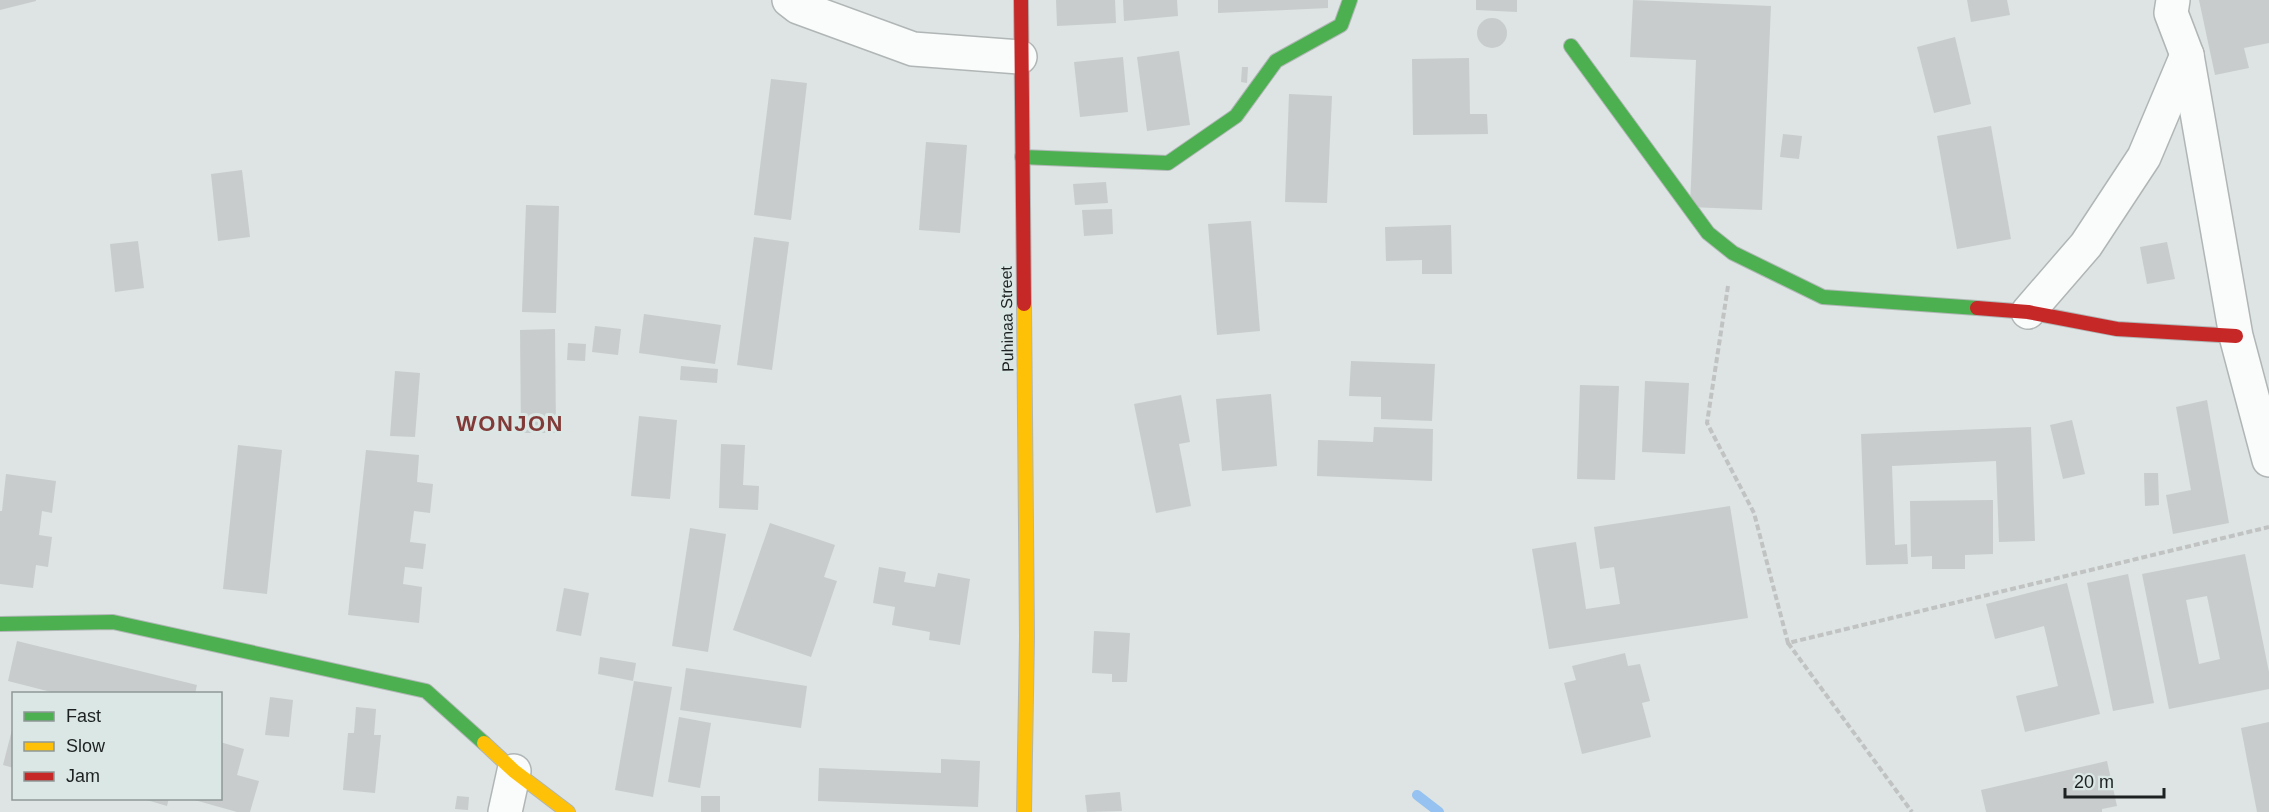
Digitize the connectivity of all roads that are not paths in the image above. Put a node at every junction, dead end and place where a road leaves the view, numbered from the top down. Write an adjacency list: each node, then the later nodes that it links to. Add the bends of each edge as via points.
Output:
1 (789, 0): 7 (street, via 798,7 913,49)
2 (1021, 0): 7 (street, Puhinaa Street)
3 (1350, 0): 8 (street, via 1341,25 1276,61 1236,116 1168,163)
4 (2173, 0): 6 (street, via 2171,14)
5 (1571, 46): 9 (street, via 1708,233 1733,253 1823,297)
6 (2187, 55): 9 (street, via 2144,157 2086,245); 10 (street)
7 (1020, 57): 8 (street, Puhinaa Street)
8 (1022, 158): 16 (street, Puhinaa Street, via 1027,637)
9 (2028, 312): 10 (street, via 2117,329)
10 (2236, 336): 11 (street)
11 (2269, 460)
12 (0, 624): 13 (street, via 113,622 426,691)
13 (514, 771): 14 (street); 15 (street)
14 (505, 812)
15 (568, 812)
16 (1024, 812)

